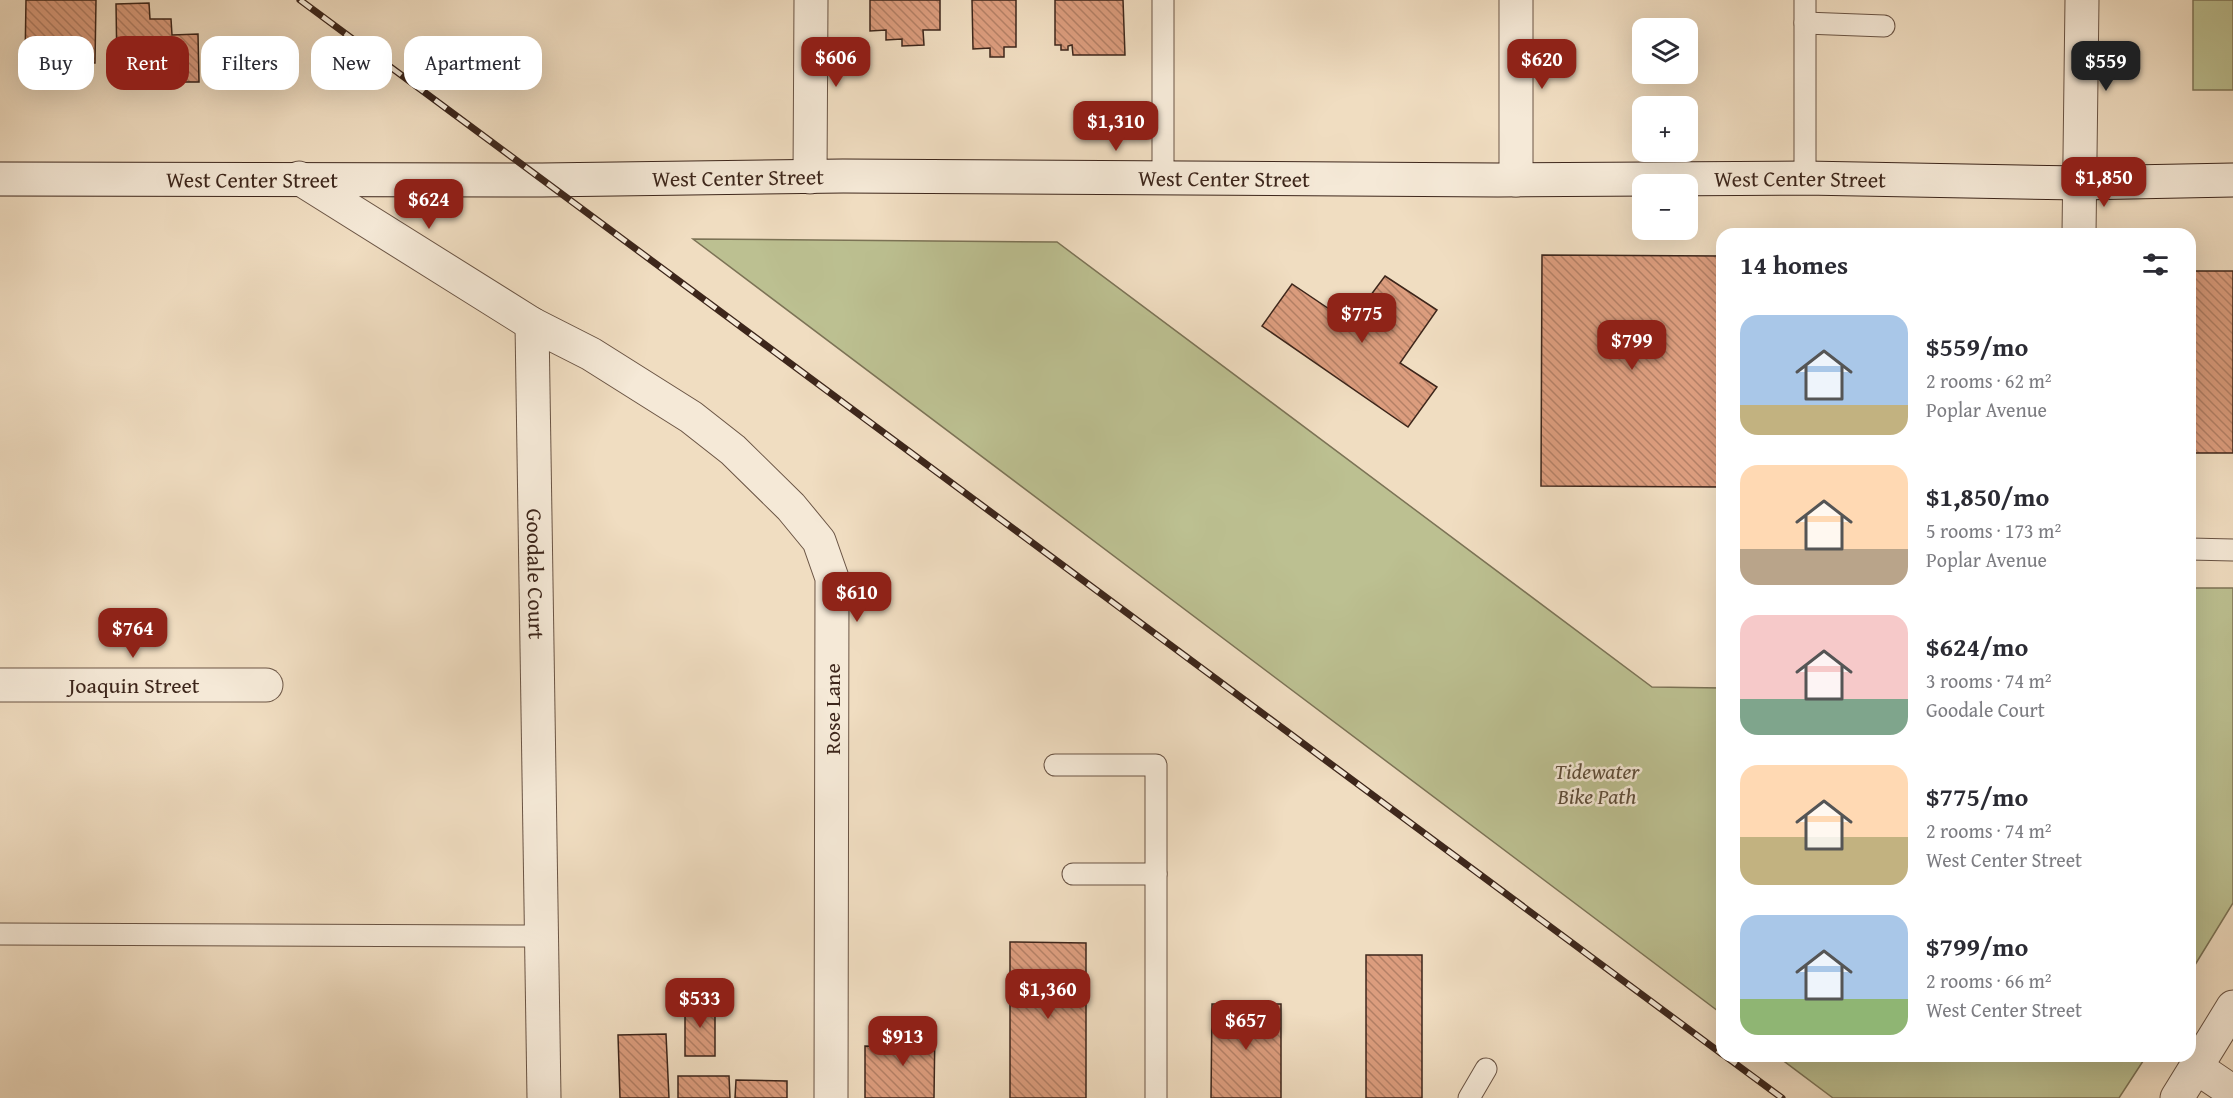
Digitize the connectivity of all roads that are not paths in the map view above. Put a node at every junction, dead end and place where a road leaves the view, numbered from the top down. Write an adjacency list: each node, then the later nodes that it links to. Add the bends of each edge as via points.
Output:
1 (811, 0): 8 (street)
2 (1163, 0): 10 (lane)
3 (1516, 0): 13 (street)
4 (1805, 0): 6 (lane)
5 (2082, 0): 15 (street)
6 (1805, 23): 7 (lane); 11 (lane)
7 (1884, 26)
8 (810, 177): 9 (street, West Center Street); 10 (street, West Center Street)
9 (299, 178): 12 (street, West Center Street); 17 (street)
10 (1163, 178): 13 (street, West Center Street)
11 (1805, 178): 13 (street, West Center Street); 15 (street, West Center Street)
12 (0, 179)
13 (1516, 180)
14 (2233, 180): 15 (street, West Center Street)
15 (2079, 183): 16 (street)
16 (2079, 228)
17 (532, 324): 26 (street, Goodale Court); 32 (street, Rose Lane, via 591,354 691,417 741,458 819,541 832,578)
18 (2196, 549): 19 (lane)
19 (2233, 550)
20 (0, 685): 21 (street, Joaquin Street)
21 (266, 685)
22 (1055, 765): 24 (lane, via 1156,765)
23 (1073, 874): 24 (lane)
24 (1156, 874): 33 (lane)
25 (0, 934): 26 (lane)
26 (541, 936): 31 (street, Goodale Court)
27 (2233, 1006): 28 (street)
28 (2196, 1067): 30 (street); 35 (street)
29 (1486, 1069): 34 (lane)
30 (2233, 1092)
31 (544, 1098)
32 (831, 1098)
33 (1156, 1098)
34 (1469, 1098)
35 (2177, 1098)

